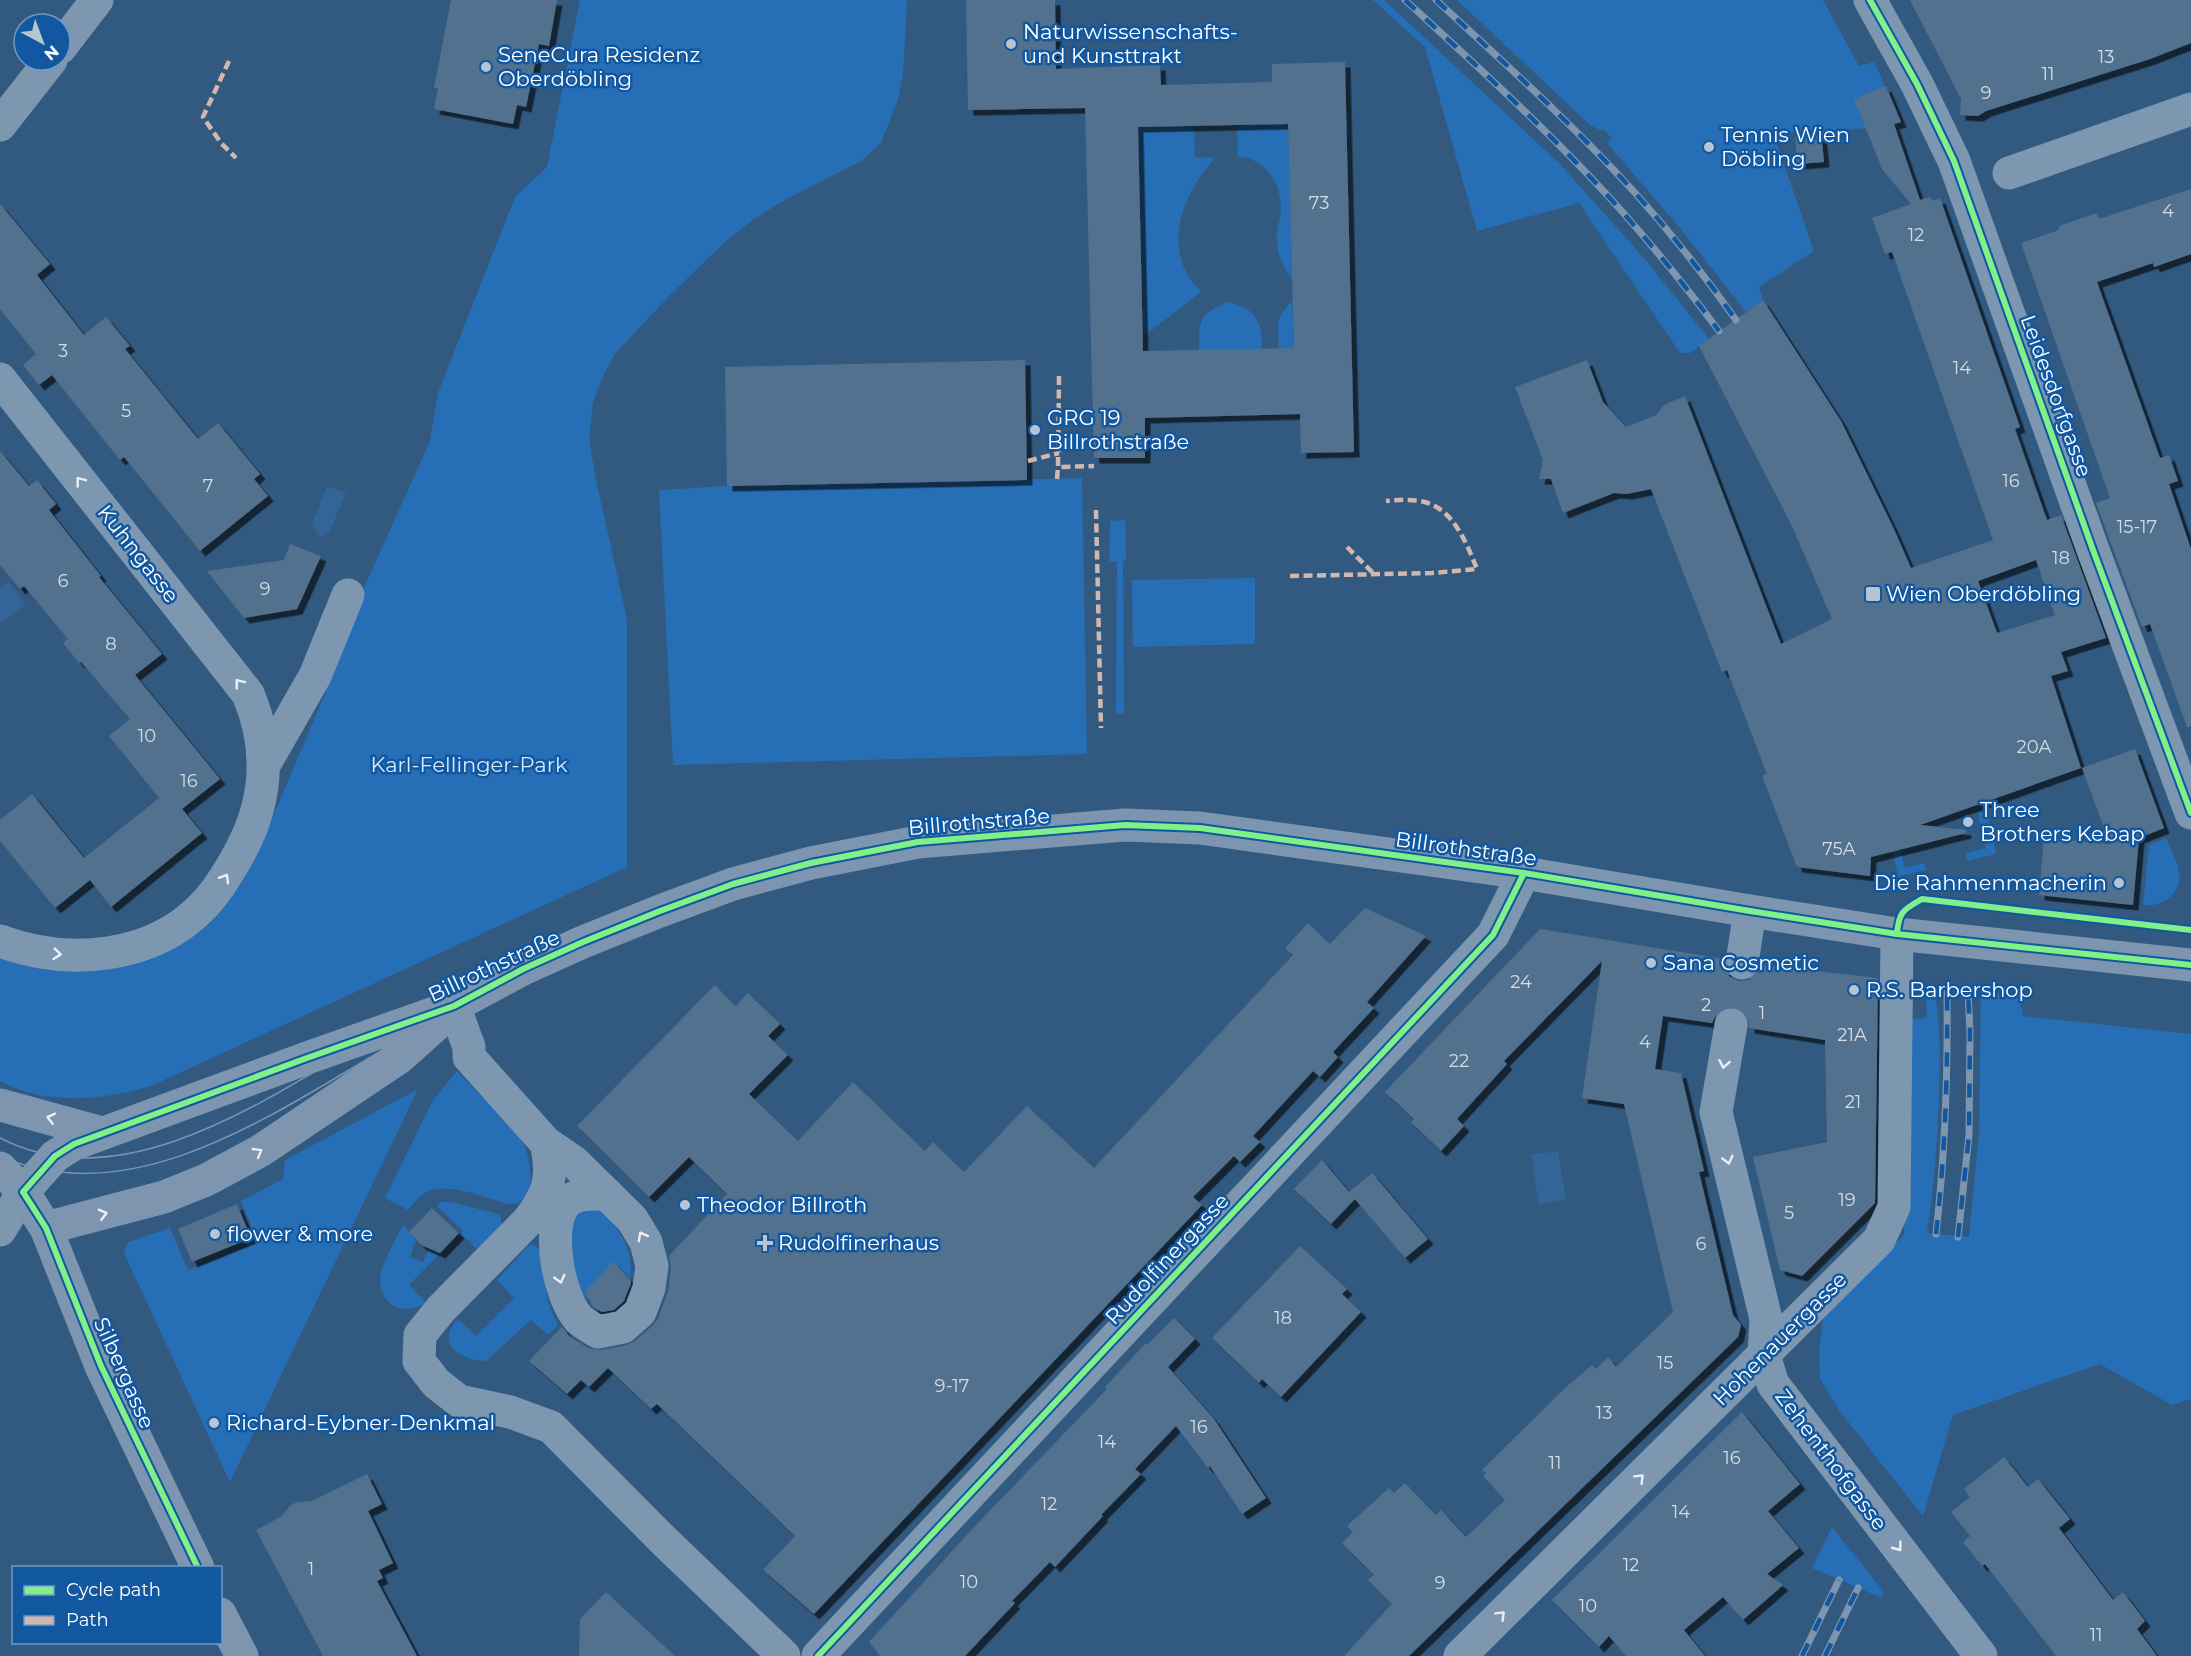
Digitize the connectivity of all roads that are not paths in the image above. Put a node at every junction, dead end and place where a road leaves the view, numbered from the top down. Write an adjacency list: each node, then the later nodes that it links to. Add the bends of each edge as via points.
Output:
1 (97, 0): 3 (street)
2 (1870, 0): 11 (street, Leidesdorfgasse, via 1954,160)
3 (72, 32)
4 (42, 72): 6 (street)
5 (2191, 109): 7 (street)
6 (0, 125)
7 (2009, 173)
8 (0, 379): 10 (street, Kuhngasse, one-way to 8, via 248,694)
9 (348, 595): 10 (street, via 315,676)
10 (263, 751): 15 (street, one-way to 10, via 33,951 92,956 125,950 164,935 203,907 225,878 248,835 259,803)
11 (2191, 813)
12 (1524, 873): 13 (main road, Billrothstraße); 18 (main road, Billrothstraße, via 1200,828 1125,825 918,842 811,863 733,884 583,942); 34 (street, Rudolfinergasse, via 1493,935)
13 (1750, 911): 14 (main road, Billrothstraße); 16 (street)
14 (1896, 933): 17 (main road, Billrothstraße); 29 (street, Hohenauergasse, via 1894,1207 1879,1240)
15 (0, 941)
16 (1742, 963)
17 (2191, 965)
18 (454, 1006): 21 (main road, Billrothstraße); 22 (street, via 469,1057); 27 (main road, Billrothstraße, one-way to 18, via 164,1197 260,1151 400,1057)
19 (1731, 1025): 29 (street, Zehenthofgasse, one-way to 29, via 1716,1112 1766,1319)
20 (0, 1105): 21 (main road, one-way to 20)
21 (102, 1133): 24 (main road, Billrothstraße, via 55,1156)
22 (546, 1143): 25 (street, via 574,1161); 26 (street, via 551,1163)
23 (0, 1168): 24 (main road)
24 (23, 1192): 27 (main road, Silbergasse); 28 (street)
25 (607, 1194): 26 (street, via 582,1194); 26 (street, one-way to 25, via 565,1297 579,1319 598,1332 623,1327 640,1312 652,1266 646,1242 632,1220)
26 (547, 1214): 33 (street, via 528,1221 441,1309 420,1335 419,1361 436,1383 459,1401 510,1412 551,1427)
27 (46, 1228): 30 (main road, Silbergasse, via 101,1366)
28 (0, 1230)
29 (1764, 1356): 35 (street, Hohenauergasse, one-way to 29); 36 (street, Zehenthofgasse, one-way to 36, via 1773,1384)
30 (197, 1566)
31 (222, 1618): 32 (main road)
32 (242, 1656)
33 (784, 1656)
34 (818, 1656)
35 (1460, 1656)
36 (1982, 1656)

